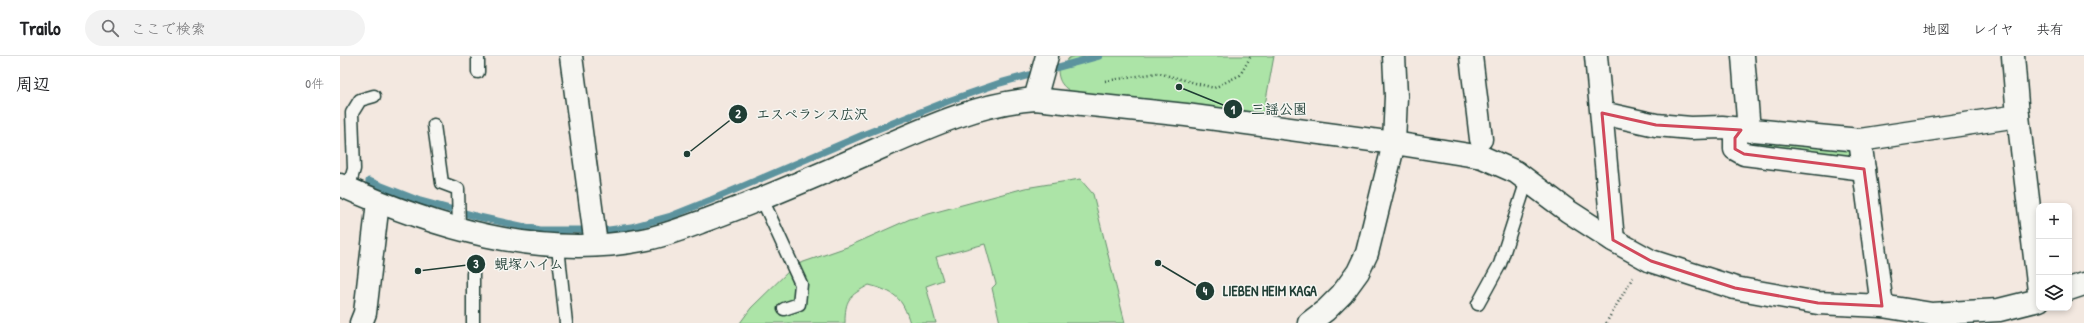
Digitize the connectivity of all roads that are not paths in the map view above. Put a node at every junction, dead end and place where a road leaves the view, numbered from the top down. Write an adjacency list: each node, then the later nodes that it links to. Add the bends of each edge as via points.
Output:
1 (478, 56): 8 (lane)
2 (571, 56): 24 (street)
3 (1394, 56): 17 (street)
4 (1471, 56): 15 (street)
5 (1596, 56): 11 (street)
6 (1743, 56): 14 (street)
7 (2013, 56): 12 (street)
8 (478, 72)
9 (1042, 76): 17 (street, via 1186,115); 21 (street, via 1015,100 981,108 932,125)
10 (374, 96): 20 (lane, via 360,100 352,113 354,169)
11 (1602, 113): 14 (street, via 1656,125); 25 (street)
12 (2018, 116): 16 (street); 28 (street)
13 (434, 125): 23 (lane, via 442,183 458,189)
14 (1745, 130): 16 (street); 18 (street, via 1735,138 1735,149 1744,154)
15 (1482, 139)
16 (1860, 140): 18 (street)
17 (1394, 143): 19 (street, via 1482,157 1516,172); 38 (street, via 1367,253 1358,272 1342,294)
18 (1864, 169): 33 (street)
19 (1527, 180): 25 (street); 32 (lane, via 1500,264)
20 (344, 187): 22 (street)
21 (762, 199): 24 (street, via 682,229 642,240); 34 (lane, via 801,284 799,304)
22 (378, 202): 23 (street); 35 (street, via 365,313)
23 (459, 224): 26 (street, via 488,237)
24 (595, 234): 26 (street)
25 (1613, 240): 33 (street, via 1644,257 1735,288 1818,302)
26 (558, 246): 37 (lane)
27 (473, 273): 36 (lane)
28 (2037, 275)
29 (2084, 284): 30 (street)
30 (2072, 289)
31 (2036, 301): 33 (street, via 1999,310 1932,314)
32 (1478, 304)
33 (1882, 306)
34 (784, 309)
35 (360, 323)
36 (473, 323)
37 (566, 323)
38 (1309, 323)

